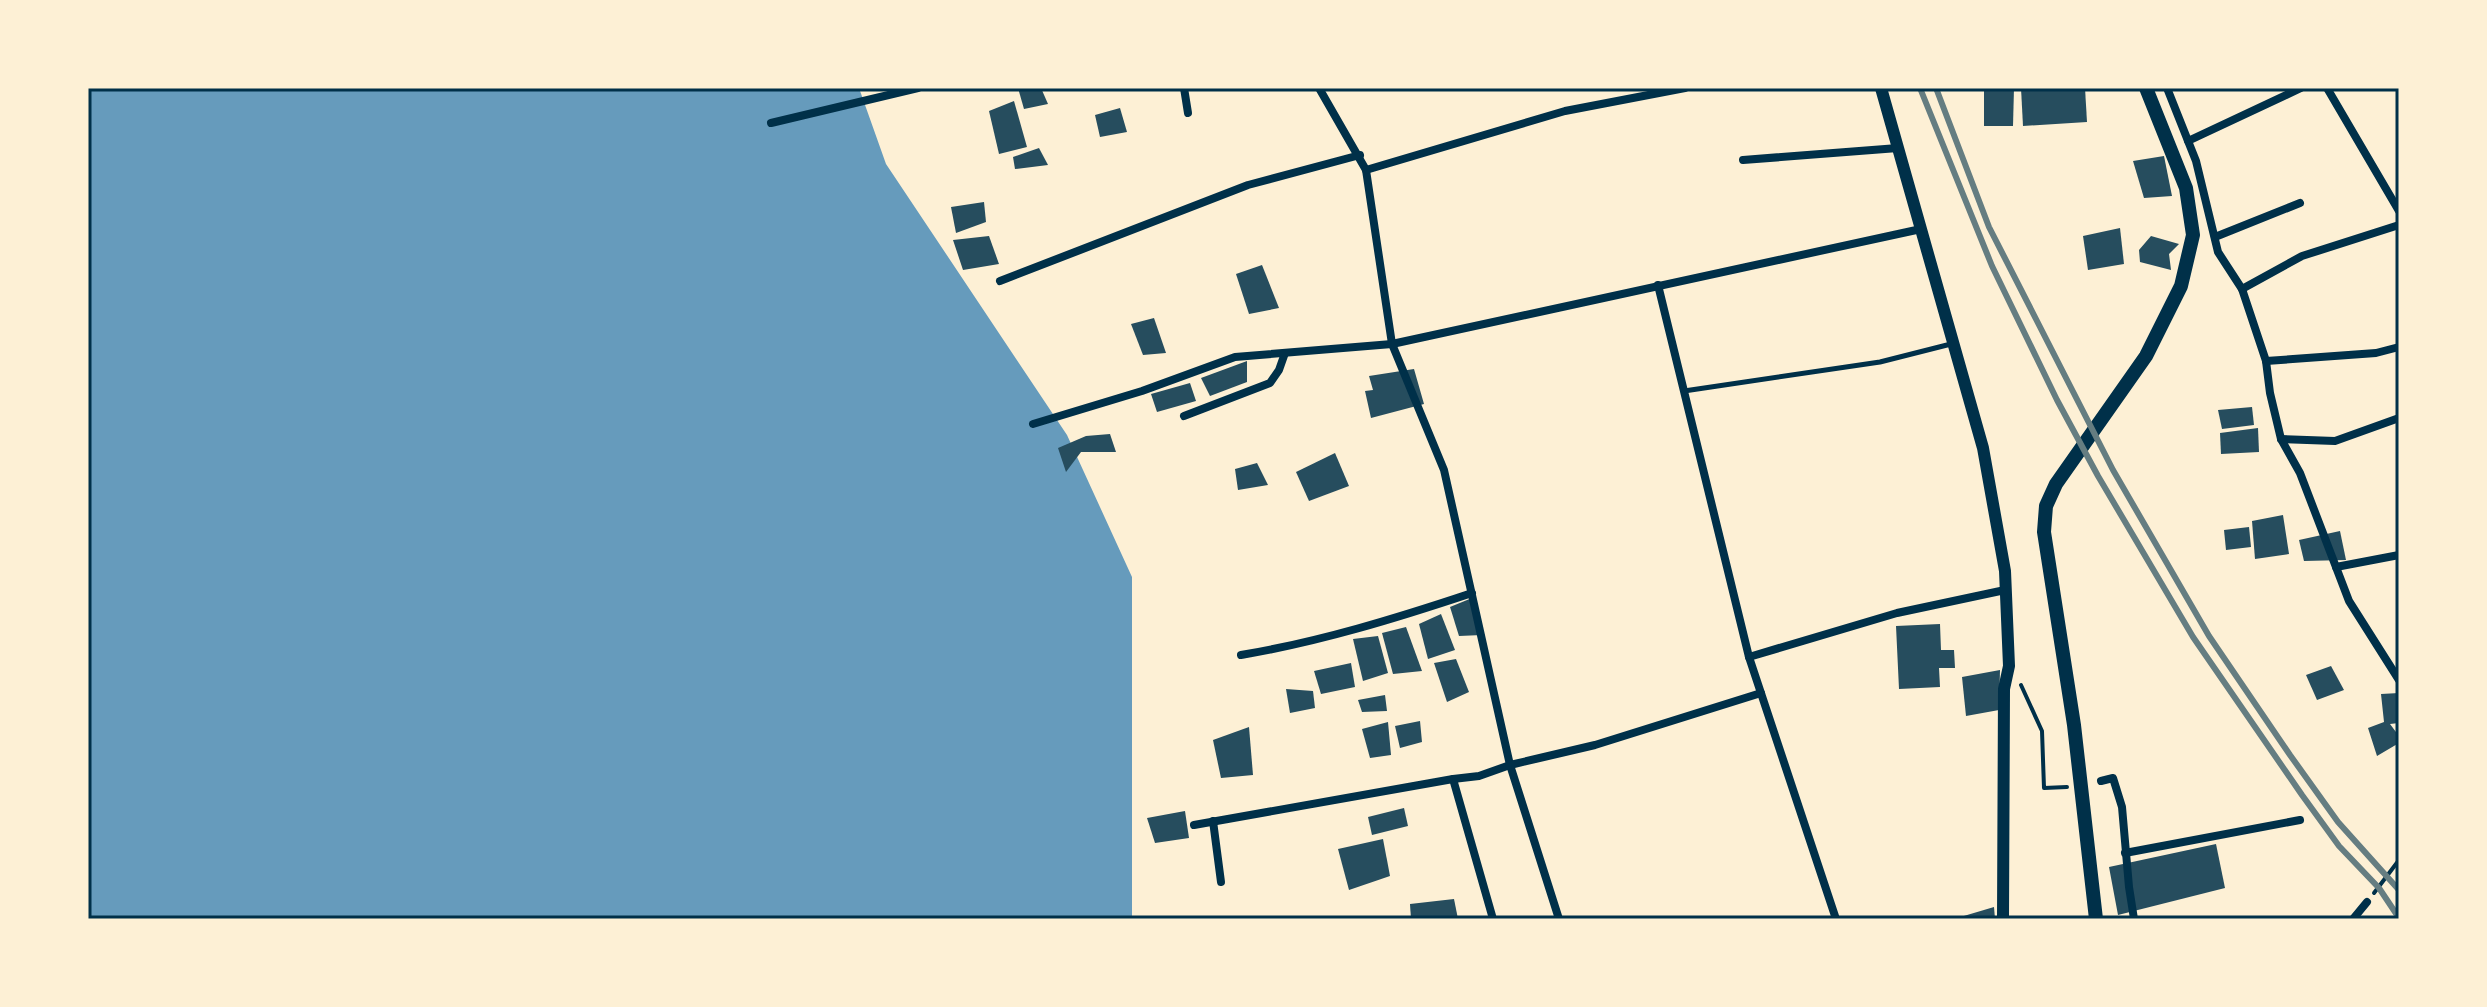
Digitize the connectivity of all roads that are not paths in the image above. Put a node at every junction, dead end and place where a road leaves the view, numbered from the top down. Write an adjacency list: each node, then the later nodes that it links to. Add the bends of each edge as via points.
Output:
1 (918, 88): 11 (street)
2 (1184, 88): 10 (street)
3 (1319, 88): 14 (street)
4 (1685, 88): 16 (street, via 1565,111)
5 (1881, 88): 13 (street)
6 (2146, 88): 56 (main road, via 2186,188 2193,235 2181,286 2146,356 2056,484 2046,506 2044,532 2074,725)
7 (2167, 88): 12 (street)
8 (2301, 88): 12 (street)
9 (2327, 88): 18 (street)
10 (1188, 113)
11 (771, 123)
12 (2188, 141): 21 (street)
13 (1898, 148): 15 (street); 20 (street)
14 (1360, 155): 16 (street); 22 (street, via 1248,185)
15 (1743, 160)
16 (1366, 170): 25 (street)
17 (2300, 203): 21 (street)
18 (2399, 211)
19 (2399, 225): 24 (street, via 2302,256)
20 (1921, 229): 23 (street); 26 (street)
21 (2215, 237): 24 (street, via 2218,252)
22 (1000, 281)
23 (1658, 285): 25 (street); 30 (street)
24 (2242, 289): 29 (street)
25 (1392, 344): 28 (street); 38 (street, via 1444,470)
26 (1954, 344): 30 (lane, via 1880,362); 37 (street, via 1983,448)
27 (2399, 347): 29 (street)
28 (1285, 353): 31 (street, via 1270,383); 33 (street, via 1235,357)
29 (2266, 361): 34 (street)
30 (1684, 391): 40 (street)
31 (1184, 416)
32 (2399, 418): 34 (street, via 2335,441)
33 (1033, 424)
34 (2281, 439): 36 (street, via 2300,473)
35 (2399, 555): 36 (street)
36 (2336, 567): 41 (street, via 2349,601)
37 (2005, 590): 40 (street, via 1897,613); 55 (street, via 2009,666 2004,689)
38 (1472, 593): 39 (street, via 1400,617); 43 (street)
39 (1241, 655)
40 (1749, 657): 42 (street)
41 (2399, 680)
42 (1761, 693): 43 (street, via 1595,745); 54 (street)
43 (1510, 765): 44 (street); 53 (street)
44 (1453, 779): 47 (street); 52 (street)
45 (2101, 781): 49 (street, via 2113,778 2118,792)
46 (2300, 820): 49 (street)
47 (1213, 821): 48 (street); 50 (street)
48 (1194, 825)
49 (2125, 853): 57 (street)
50 (1221, 882)
51 (2367, 902): 58 (street)
52 (1493, 919)
53 (1559, 919)
54 (1836, 919)
55 (2003, 919)
56 (2096, 919)
57 (2134, 919)
58 (2353, 919)

